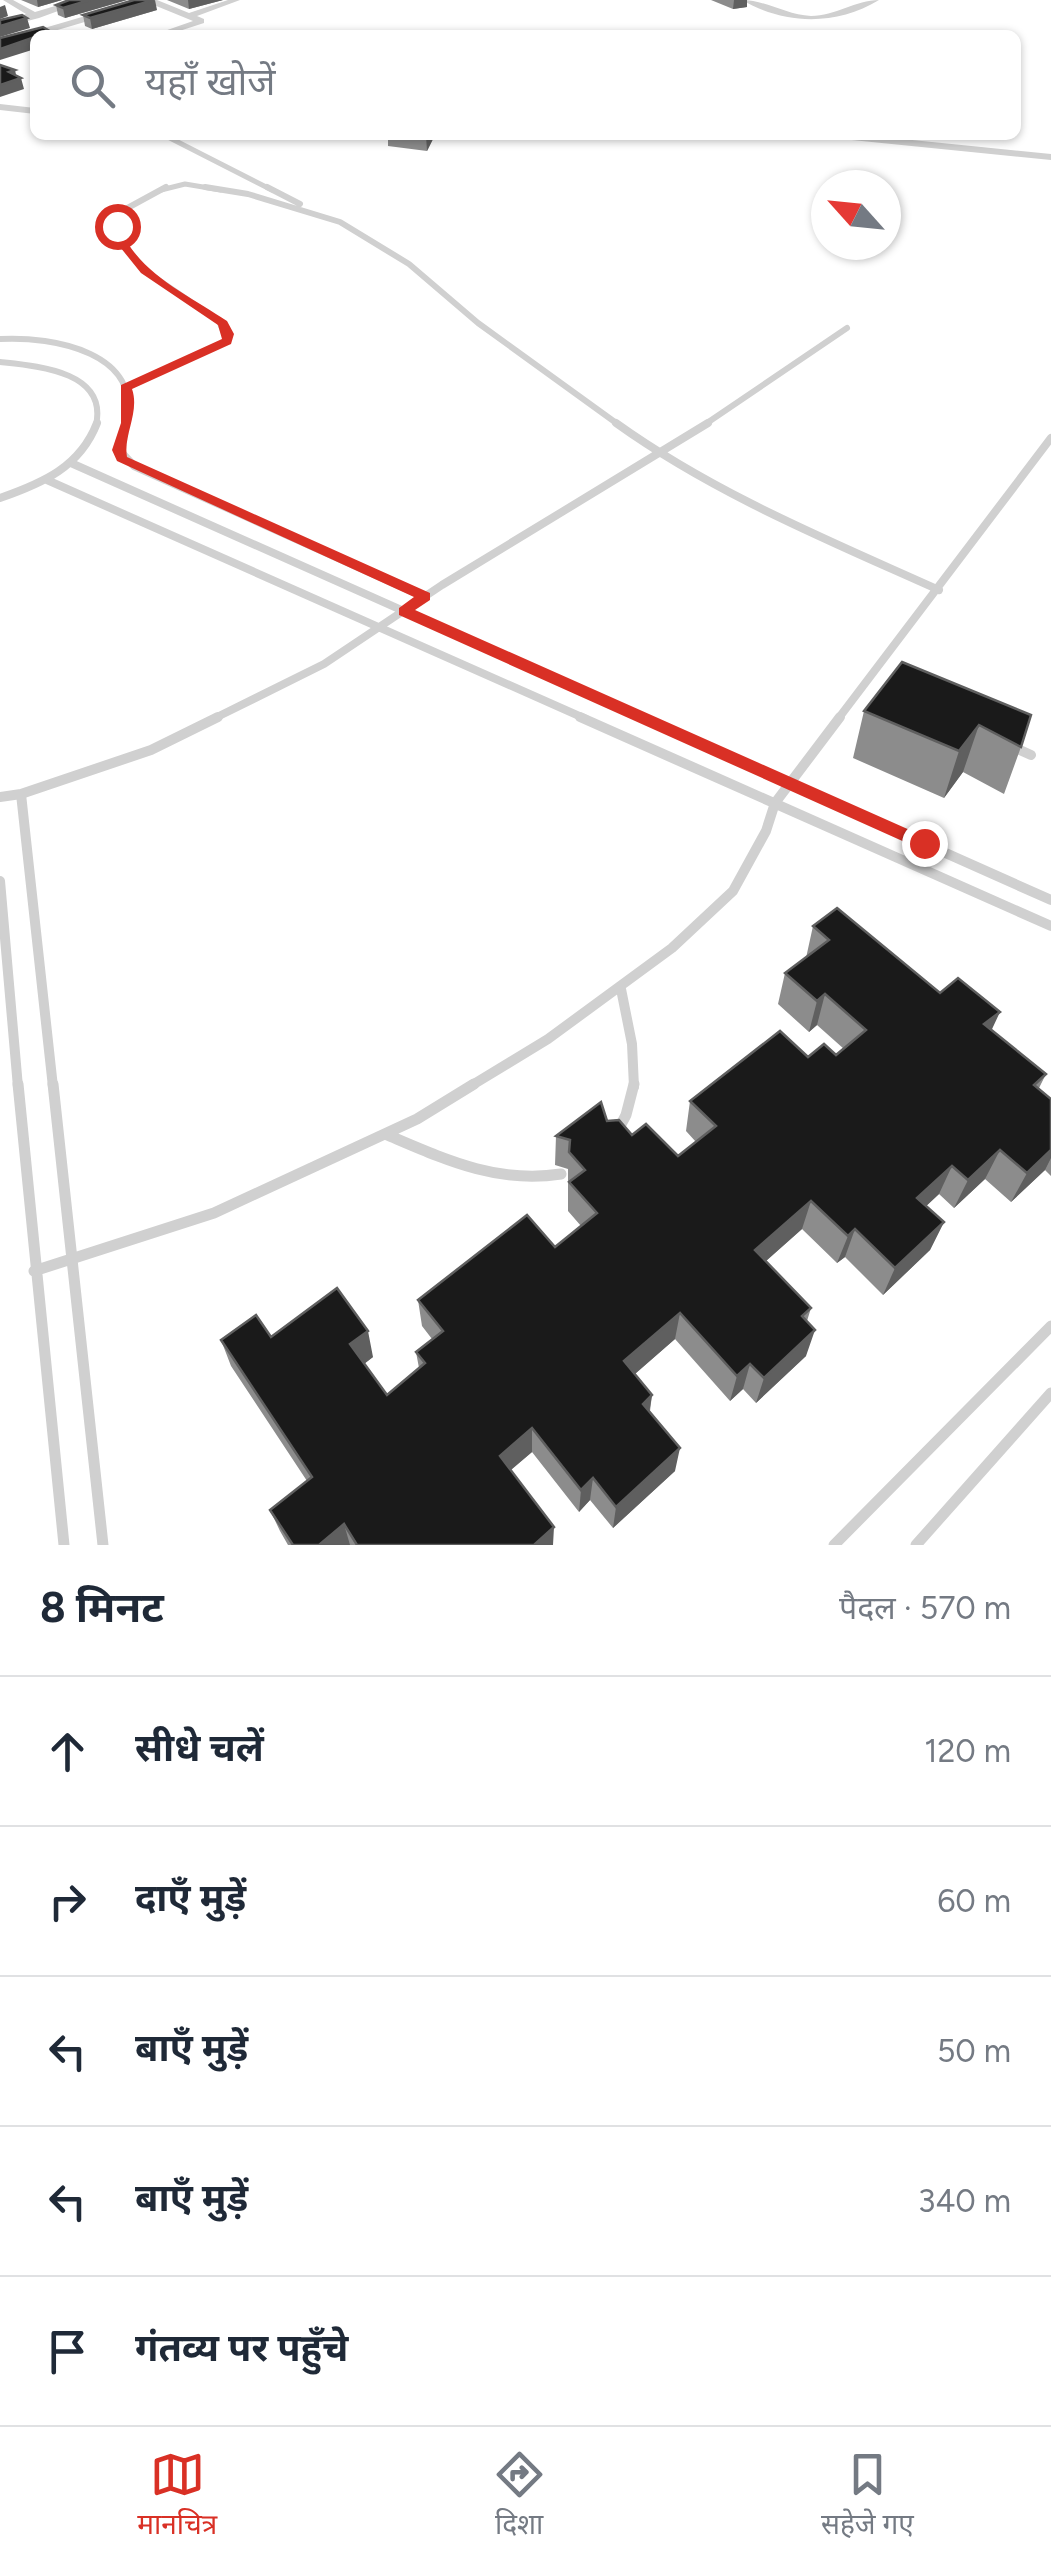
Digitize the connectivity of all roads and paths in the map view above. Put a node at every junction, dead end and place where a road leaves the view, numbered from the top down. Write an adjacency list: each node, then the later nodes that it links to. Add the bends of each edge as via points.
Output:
1 (7, 0): 9 (street)
2 (84, 0): 9 (street)
3 (149, 0): 10 (street); 12 (street)
4 (236, 0): 10 (street)
5 (746, 0): 8 (street)
6 (792, 0): 8 (street)
7 (875, 0): 8 (street, via 825,20)
8 (767, 8)
9 (36, 16): 11 (street)
10 (189, 16): 13 (street, via 202,22)
11 (0, 25)
12 (47, 30)
13 (175, 30)
14 (30, 35): 15 (street)
15 (0, 44)
16 (0, 107): 17 (street)
17 (30, 110)
18 (174, 140): 21 (lane)
19 (880, 140): 20 (street)
20 (1051, 158)
21 (312, 212): 25 (lane, via 185,184 122,211 117,237 145,271 228,334 227,341); 27 (lane, via 409,264 478,323)
22 (847, 328): 27 (lane)
23 (0, 339): 25 (lane, via 69,344 122,378)
24 (0, 362): 28 (lane, via 54,368 80,380 96,398 100,418 93,439)
25 (126, 388): 32 (lane, via 122,459)
26 (1051, 438): 31 (lane)
27 (662, 454): 31 (lane, via 761,510); 32 (lane)
28 (71, 463): 29 (lane); 33 (lane)
29 (46, 480): 30 (lane); 34 (lane)
30 (0, 498)
31 (939, 590): 35 (lane)
32 (425, 597): 33 (lane)
33 (404, 611): 34 (lane); 39 (lane)
34 (381, 628): 40 (lane, via 324,664 151,750); 42 (lane)
35 (870, 680): 36 (lane); 39 (lane)
36 (888, 688)
37 (995, 738): 38 (lane)
38 (1031, 755)
39 (789, 785): 42 (lane); 43 (lane)
40 (21, 794): 41 (lane); 52 (lane)
41 (0, 797)
42 (775, 803): 44 (lane); 48 (lane, via 733,891)
43 (924, 843): 44 (lane); 46 (lane)
44 (909, 862): 47 (lane)
45 (0, 881): 53 (lane)
46 (1051, 900)
47 (1051, 926)
48 (621, 989): 49 (lane); 50 (lane, via 637,1066 629,1116)
49 (385, 1134): 51 (lane, via 483,1174 531,1181); 52 (lane, via 214,1213)
50 (610, 1143)
51 (561, 1174)
52 (72, 1258): 53 (lane); 57 (lane)
53 (34, 1272): 56 (lane)
54 (1051, 1326): 58 (lane)
55 (1051, 1393): 59 (lane)
56 (64, 1545)
57 (103, 1545)
58 (834, 1545)
59 (916, 1545)

